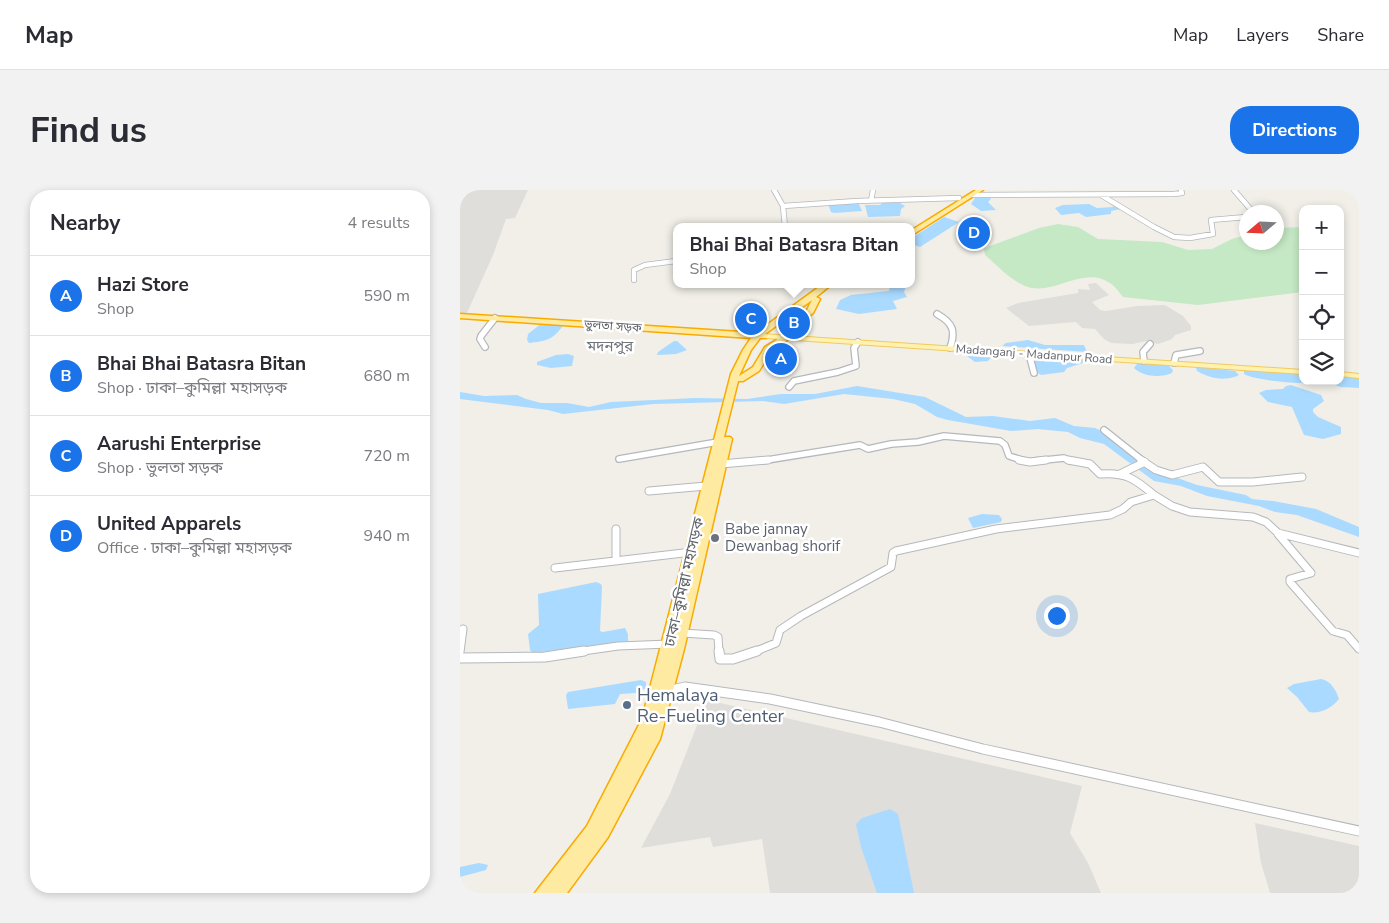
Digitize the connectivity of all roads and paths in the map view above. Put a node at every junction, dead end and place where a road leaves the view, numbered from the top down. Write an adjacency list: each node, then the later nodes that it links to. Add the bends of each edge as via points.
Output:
1 (774, 190): 11 (street)
2 (873, 190): 9 (street)
3 (980, 190): 6 (highway)
4 (1181, 190): 7 (street, via 1182,193 1174,194)
5 (1234, 190): 10 (street)
6 (973, 192): 7 (street); 8 (highway); 15 (highway)
7 (1098, 193): 12 (street, via 1180,238 1213,234 1210,221)
8 (959, 198): 9 (street); 14 (highway)
9 (872, 201): 11 (street)
10 (1247, 205)
11 (783, 206): 13 (street)
12 (1239, 218)
13 (785, 223)
14 (915, 226)
15 (915, 231)
16 (673, 260): 17 (street, via 639,266 634,270)
17 (634, 280)
18 (822, 288): 23 (highway, ঢাকা–কুমিল্লা মহাসড়ক)
19 (828, 288): 20 (highway, ঢাকা–কুমিল্লা মহাসড়ক)
20 (816, 299): 26 (highway, ঢাকা–কুমিল্লা মহাসড়ক); 27 (highway, via 810,311 789,328)
21 (937, 314): 31 (street, via 946,318 955,330)
22 (460, 316): 24 (highway, ভুলতা সড়ক)
23 (784, 316): 25 (highway, via 750,328); 26 (highway, ঢাকা–কুমিল্লা মহাসড়ক)
24 (495, 318): 25 (highway, ভুলতা সড়ক); 30 (street, via 481,336)
25 (691, 331): 26 (highway, ভুলতা সড়ক)
26 (761, 336): 27 (main road, Madanganj - Madanpur Road); 40 (highway, ঢাকা–কুমিল্লা মহাসড়ক); 42 (highway, ঢাকা–কুমিল্লা মহাসড়ক, via 746,350 735,374)
27 (784, 338): 28 (main road, Madanganj - Madanpur Road); 40 (highway, via 768,349 756,369)
28 (858, 342): 31 (main road, Madanganj - Madanpur Road); 41 (street, via 854,348 856,366 794,381)
29 (1150, 344): 34 (street, via 1143,352)
30 (485, 347)
31 (950, 348): 33 (main road, Madanganj - Madanpur Road)
32 (1200, 350): 35 (street, via 1176,355)
33 (1029, 354): 34 (main road, Madanganj - Madanpur Road); 37 (street)
34 (1144, 361): 35 (main road, Madanganj - Madanpur Road)
35 (1174, 363): 36 (main road, Madanganj - Madanpur Road)
36 (1299, 372)
37 (1034, 373)
38 (1344, 374): 39 (main road)
39 (1359, 376)
40 (740, 379): 42 (highway, ঢাকা–কুমিল্লা মহাসড়ক)
41 (789, 387)
42 (733, 395): 43 (highway, ঢাকা–কুমিল্লা মহাসড়ক)
43 (730, 410): 45 (highway, ঢাকা–কুমিল্লা মহাসড়ক); 48 (highway, ঢাকা–কুমিল্লা মহাসড়ক)
44 (1104, 430): 47 (street)
45 (718, 442): 46 (street); 51 (highway, ঢাকা–কুমিল্লা মহাসড়ক)
46 (619, 458)
47 (1145, 462): 49 (street); 50 (street, via 1161,473 1173,475 1203,467 1218,482)
48 (721, 464): 49 (street, via 757,462 860,445 868,449 955,436 1000,441 1009,456 1021,462 1064,458 1090,464 1100,474); 61 (highway, ঢাকা–কুমিল্লা মহাসড়ক)
49 (1120, 474): 53 (street, via 1140,483)
50 (1302, 477)
51 (706, 486): 52 (street); 56 (highway, ঢাকা–কুমিল্লা মহাসড়ক)
52 (649, 491)
53 (1154, 495): 55 (street, via 1190,512 1253,517 1266,522); 61 (street, via 1131,502 1110,515 996,529 899,550 893,553 891,567 801,616 780,630 776,643 738,657 720,659 718,637 714,635)
54 (616, 529): 58 (street)
55 (1278, 533): 57 (street); 63 (street, via 1311,573 1290,579 1290,582 1333,631 1346,634)
56 (692, 552): 58 (street); 62 (highway, ঢাকা–কুমিল্লা মহাসড়ক)
57 (1359, 553)
58 (616, 560): 59 (street)
59 (554, 568)
60 (463, 629): 64 (street)
61 (682, 633): 66 (highway, ঢাকা–কুমিল্লা মহাসড়ক)
62 (669, 644): 65 (street, via 618,646 552,656); 68 (highway, ঢাকা–কুমিল্লা মহাসড়ক, via 650,719 625,769 592,831)
63 (1359, 649)
64 (460, 652)
65 (460, 658)
66 (667, 691): 67 (street, via 686,687 770,698 983,749); 69 (highway, ঢাকা–কুমিল্লা মহাসড়ক, via 653,738 603,832)
67 (1359, 831)
68 (543, 893)
69 (558, 893)

